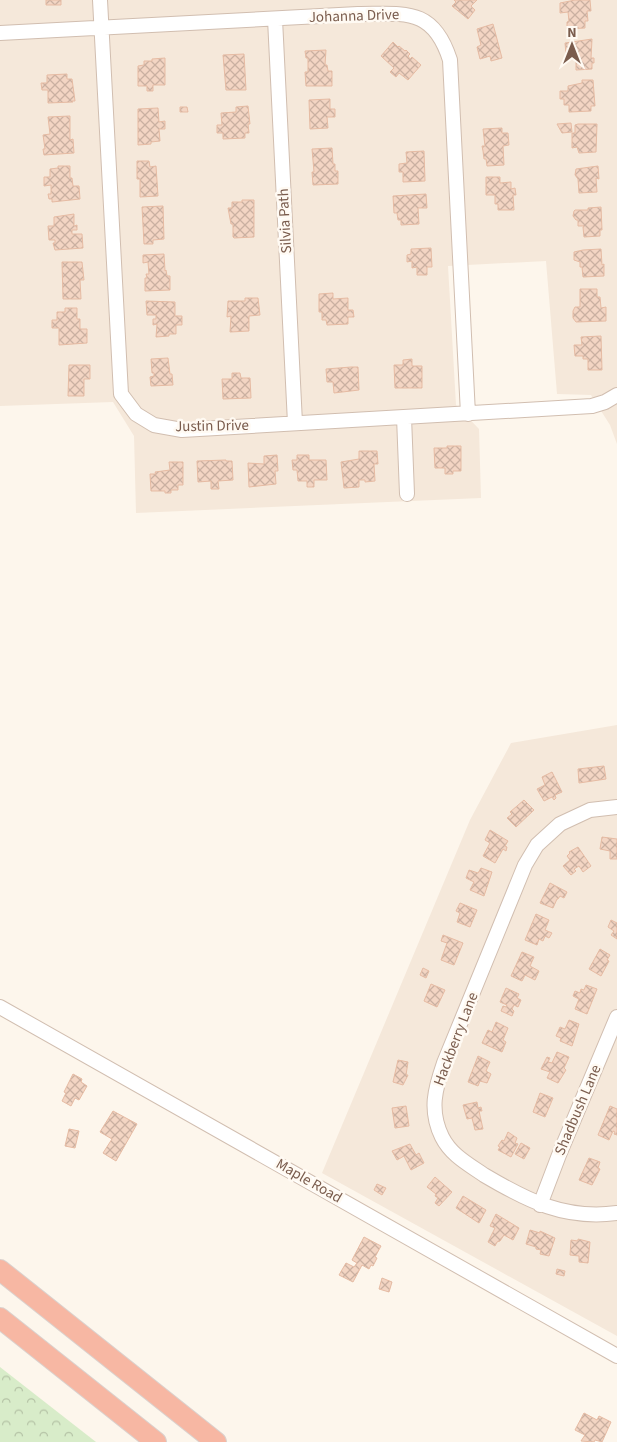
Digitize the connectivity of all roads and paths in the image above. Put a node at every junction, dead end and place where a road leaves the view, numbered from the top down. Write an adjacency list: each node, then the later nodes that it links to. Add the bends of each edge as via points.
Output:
1 (100, 0): 4 (street, Justin Drive)
2 (358, 7): 3 (street, Johanna Drive); 7 (street, Johanna Drive, via 407,14 426,21 444,42 450,60)
3 (275, 19): 4 (street, Johanna Drive); 9 (street, Silvia Path)
4 (102, 28): 5 (street, Johanna Drive); 9 (street, Justin Drive, via 121,394 136,414 154,424 182,430)
5 (0, 33)
6 (617, 395): 7 (street, Justin Drive, via 592,406)
7 (468, 414): 8 (street, Justin Drive)
8 (404, 417): 9 (street, Justin Drive); 10 (street)
9 (295, 422)
10 (407, 494)
11 (617, 807): 14 (street, Hackberry Lane, via 583,813 560,824 537,845 525,865 436,1088 437,1122 449,1149 470,1166 518,1195)
12 (0, 1007): 18 (street, Maple Road)
13 (617, 1017): 14 (street, Shadbush Lane)
14 (540, 1204): 15 (street, Hackberry Lane, via 579,1215)
15 (617, 1213)
16 (0, 1270): 20 (highway)
17 (0, 1318): 19 (highway)
18 (617, 1356)
19 (156, 1442)
20 (216, 1442)

